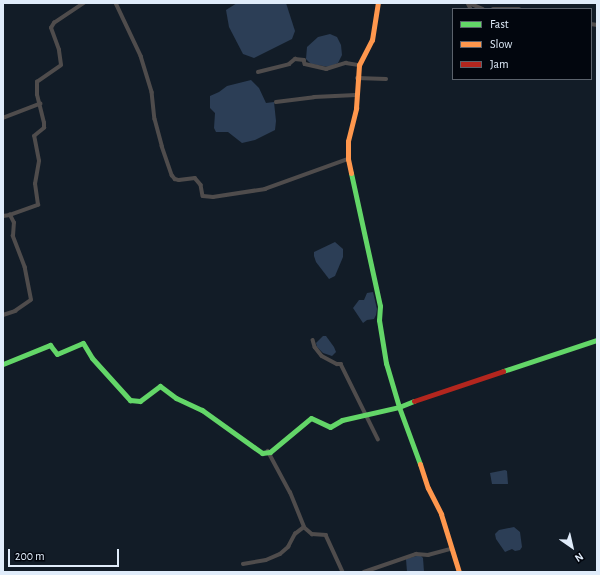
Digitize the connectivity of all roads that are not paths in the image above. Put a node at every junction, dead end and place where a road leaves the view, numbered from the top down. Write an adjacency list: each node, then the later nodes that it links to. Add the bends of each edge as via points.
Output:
1 (84, 3): 12 (street, via 50,28 62,65 37,82)
2 (116, 3): 14 (street, via 141,56 152,92 162,146 175,179 195,178 201,186 203,196 213,197 265,188)
3 (378, 3): 6 (street, via 372,40)
4 (469, 3): 5 (street)
5 (481, 8)
6 (359, 65): 7 (street, via 346,63 326,69 295,59 289,64); 8 (street)
7 (258, 72)
8 (357, 78): 9 (street); 10 (street)
9 (386, 79)
10 (356, 95): 11 (street); 14 (street, via 348,141)
11 (276, 102)
12 (40, 104): 13 (street); 15 (street, via 44,128 34,136 39,161 35,184 38,205)
13 (3, 118)
14 (348, 160): 21 (street, via 380,306 379,320 386,363)
15 (10, 215): 16 (street); 17 (street, via 14,223 13,236 25,268 31,300 19,309)
16 (3, 216)
17 (3, 315)
18 (313, 340): 22 (street, via 322,356 341,364)
19 (597, 340): 21 (street, via 431,394)
20 (3, 364): 24 (street, via 50,345 57,354 82,343 92,358 130,400 140,401 160,386 176,398 202,410 262,453)
21 (399, 407): 22 (street); 26 (street)
22 (367, 416): 23 (street); 24 (street, via 346,419 330,427 311,418)
23 (378, 439)
24 (268, 452): 25 (street, via 290,493)
25 (304, 527): 27 (street, via 295,534 288,547 280,554 266,560); 28 (street, via 312,534 326,535)
26 (452, 549): 29 (street, via 428,555 416,554); 30 (street)
27 (243, 564)
28 (342, 572)
29 (364, 572)
30 (459, 572)

